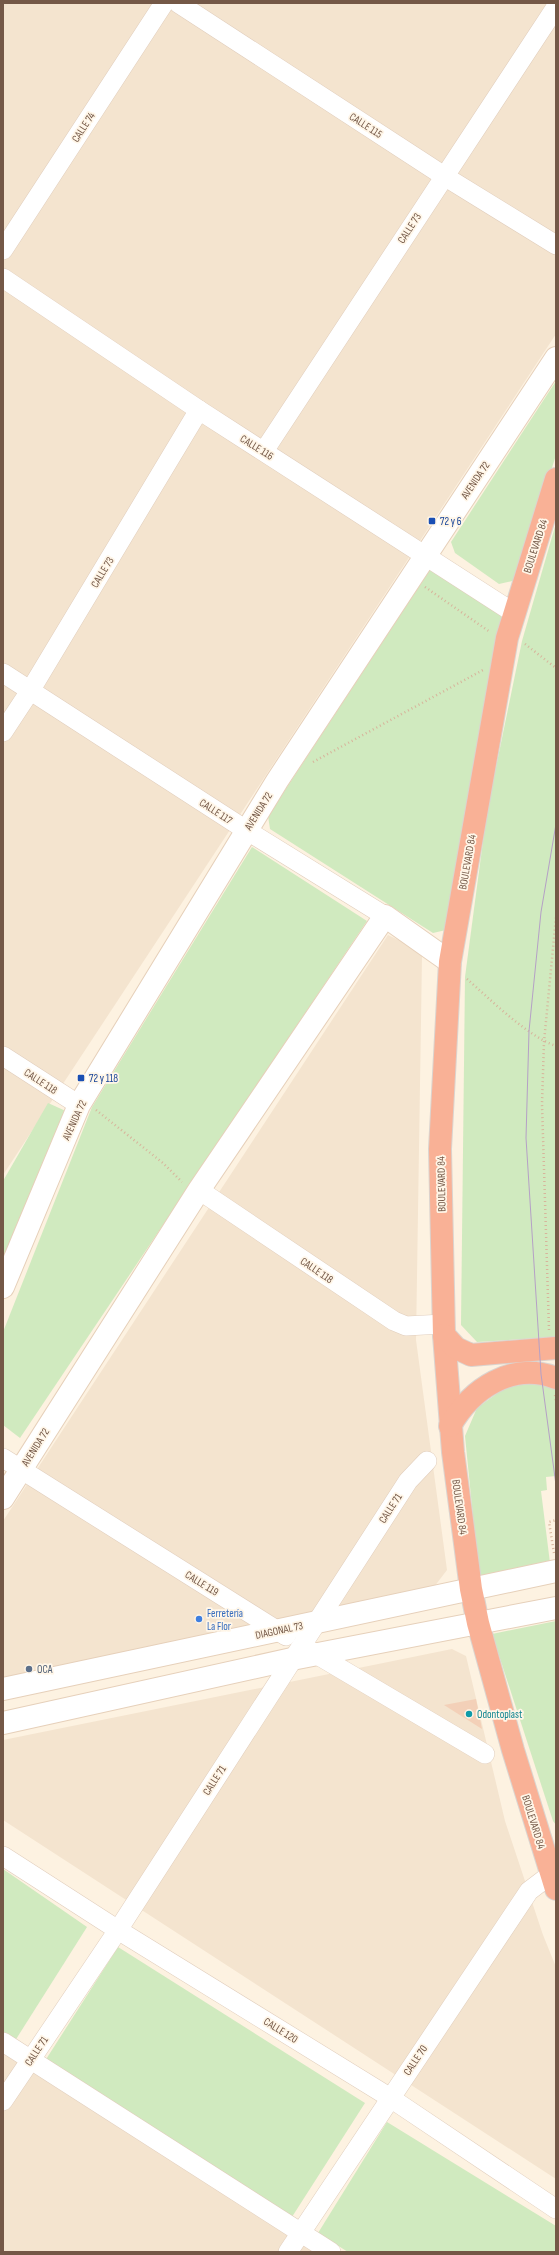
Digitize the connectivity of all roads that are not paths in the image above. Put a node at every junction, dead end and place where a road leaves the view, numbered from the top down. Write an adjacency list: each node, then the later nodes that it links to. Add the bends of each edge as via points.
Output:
1 (164, 3): 6 (street, CALLE 74)
2 (178, 3): 4 (street, CALLE 115)
3 (556, 7): 4 (street, CALLE 73)
4 (444, 176): 5 (street, CALLE 115); 10 (street, CALLE 73)
5 (556, 245)
6 (3, 250)
7 (3, 278): 9 (street, CALLE 116)
8 (556, 358): 12 (street, AVENIDA 72)
9 (199, 410): 10 (street, CALLE 116); 15 (street, CALLE 73)
10 (264, 451): 12 (street, CALLE 116)
11 (556, 479): 13 (highway, BOULEVARD 84)
12 (425, 554): 13 (street, CALLE 116); 17 (street, AVENIDA 72)
13 (514, 613): 19 (highway, BOULEVARD 84, via 502,660)
14 (3, 673): 15 (street, CALLE 117)
15 (30, 691): 16 (street, CALLE 73); 17 (street, CALLE 117)
16 (3, 732)
17 (246, 830): 18 (street, CALLE 117); 21 (street, AVENIDA 72)
18 (385, 916): 19 (street, CALLE 117); 22 (street, AVENIDA 72)
19 (450, 962): 24 (highway, BOULEVARD 84, via 440,1149)
20 (3, 1056): 21 (street, CALLE 118)
21 (80, 1105): 23 (street, AVENIDA 72)
22 (199, 1190): 24 (street, CALLE 118, via 394,1321 406,1326); 30 (street, AVENIDA 72)
23 (3, 1287)
24 (444, 1329): 25 (highway, via 456,1348 471,1355); 27 (highway, BOULEVARD 84)
25 (553, 1349)
26 (554, 1377): 27 (highway, via 521,1374 502,1378 471,1397 459,1410)
27 (450, 1426): 33 (highway, BOULEVARD 84)
28 (3, 1458): 30 (street, CALLE 119)
29 (427, 1461): 35 (street, CALLE 71, via 408,1480)
30 (21, 1469): 31 (street, AVENIDA 72); 37 (street, CALLE 119)
31 (3, 1498)
32 (555, 1565): 33 (street, DIAGONAL 73)
33 (471, 1589): 35 (street, DIAGONAL 73); 36 (highway, BOULEVARD 84)
34 (556, 1608): 36 (street)
35 (317, 1622): 37 (street, DIAGONAL 73); 38 (street, CALLE 71)
36 (478, 1622): 38 (street); 42 (highway, BOULEVARD 84)
37 (277, 1630): 38 (street, CALLE 119); 39 (street, DIAGONAL 73)
38 (303, 1653): 40 (street); 41 (street, CALLE 119); 46 (street, CALLE 71)
39 (3, 1689)
40 (3, 1723)
41 (486, 1754)
42 (537, 1831): 43 (highway); 45 (highway, BOULEVARD 84)
43 (556, 1845)
44 (3, 1856): 46 (street, CALLE 120)
45 (553, 1882): 49 (street, CALLE 70, via 529,1891)
46 (118, 1930): 48 (street, CALLE 71); 49 (street, CALLE 120)
47 (3, 2042): 48 (street)
48 (30, 2060): 50 (street, CALLE 71); 52 (street)
49 (389, 2097): 51 (street, CALLE 120); 52 (street, CALLE 70)
50 (3, 2101)
51 (556, 2208)
52 (300, 2232): 53 (street, CALLE 70); 54 (street)
53 (288, 2252)
54 (331, 2252)

